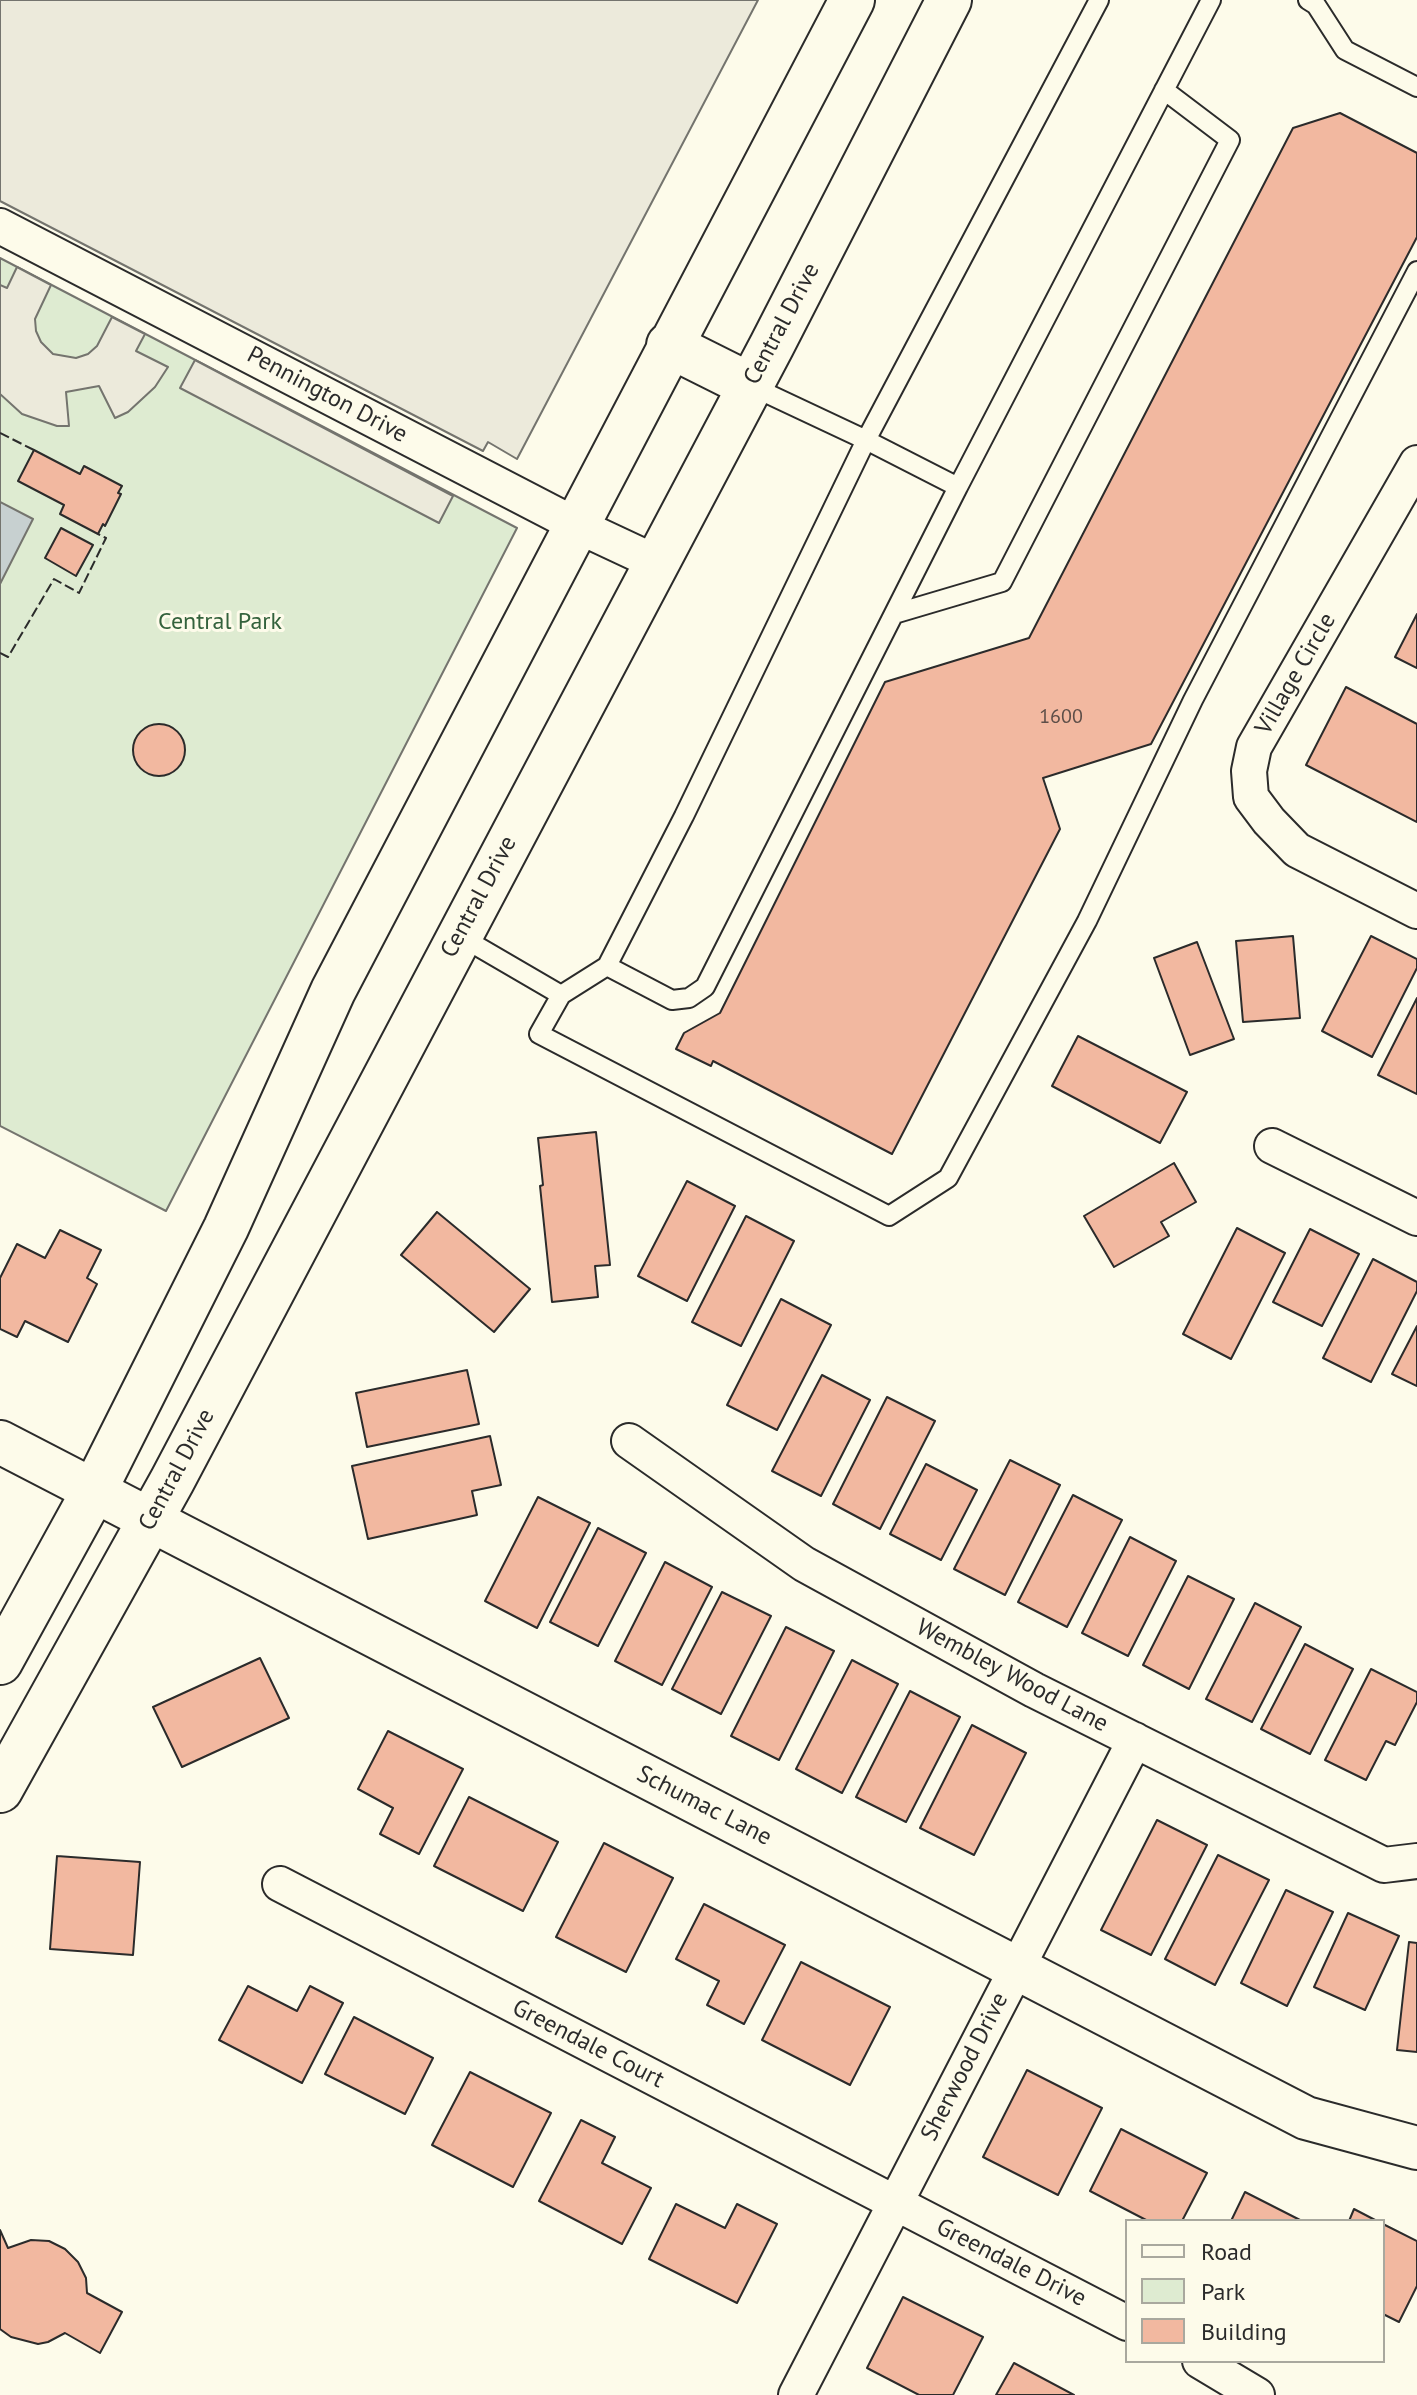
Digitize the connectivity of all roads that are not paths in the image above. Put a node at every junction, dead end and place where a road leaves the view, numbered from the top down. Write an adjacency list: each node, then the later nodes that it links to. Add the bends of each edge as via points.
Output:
1 (852, 0): 10 (main road)
2 (949, 0): 11 (main road, Central Drive)
3 (1099, 0): 12 (lane)
4 (1211, 0): 7 (lane)
5 (1308, 0): 6 (lane, via 1345,50)
6 (1417, 87)
7 (1164, 90): 14 (lane); 17 (lane, via 1230,140 1002,582)
8 (0, 226): 15 (street, Pennington Drive)
9 (1417, 271): 21 (lane, via 1193,700 1087,921 948,1178 889,1216 539,1034)
10 (669, 345): 11 (main road); 15 (main road)
11 (749, 385): 12 (lane); 16 (main road, Central Drive)
12 (866, 440): 14 (lane); 20 (lane)
13 (1417, 463): 18 (street, Village Circle, via 1254,747 1249,771 1251,797 1297,850)
14 (958, 487): 17 (lane)
15 (576, 525): 16 (street, Pennington Drive); 26 (main road, via 333,991 226,1228)
16 (655, 562): 19 (main road, Central Drive)
17 (894, 614): 20 (lane, via 705,987 689,998 672,1000)
18 (1417, 911)
19 (458, 935): 21 (lane); 27 (main road, Central Drive)
20 (607, 966): 21 (lane)
21 (561, 995)
22 (1272, 1146): 23 (street)
23 (1417, 1218)
24 (629, 1441): 29 (street, Wembley Wood Lane, via 804,1564)
25 (0, 1442): 26 (street, Schumac Lane)
26 (94, 1491): 27 (street, Schumac Lane); 28 (main road)
27 (151, 1520): 30 (main road, Central Drive); 33 (street, Schumac Lane)
28 (0, 1662)
29 (1135, 1740): 31 (street, Wembley Wood Lane, via 1384,1865); 33 (street, Sherwood Drive)
30 (0, 1790)
31 (1417, 1861)
32 (280, 1884): 35 (street, Greendale Court)
33 (1017, 1968): 34 (street, Schumac Lane, via 1306,2118); 35 (street, Sherwood Drive)
34 (1417, 2148)
35 (895, 2203): 36 (street, Greendale Drive); 38 (street, Sherwood Drive)
36 (1125, 2322)
37 (1203, 2363): 39 (street)
38 (796, 2395)
39 (1257, 2395)

